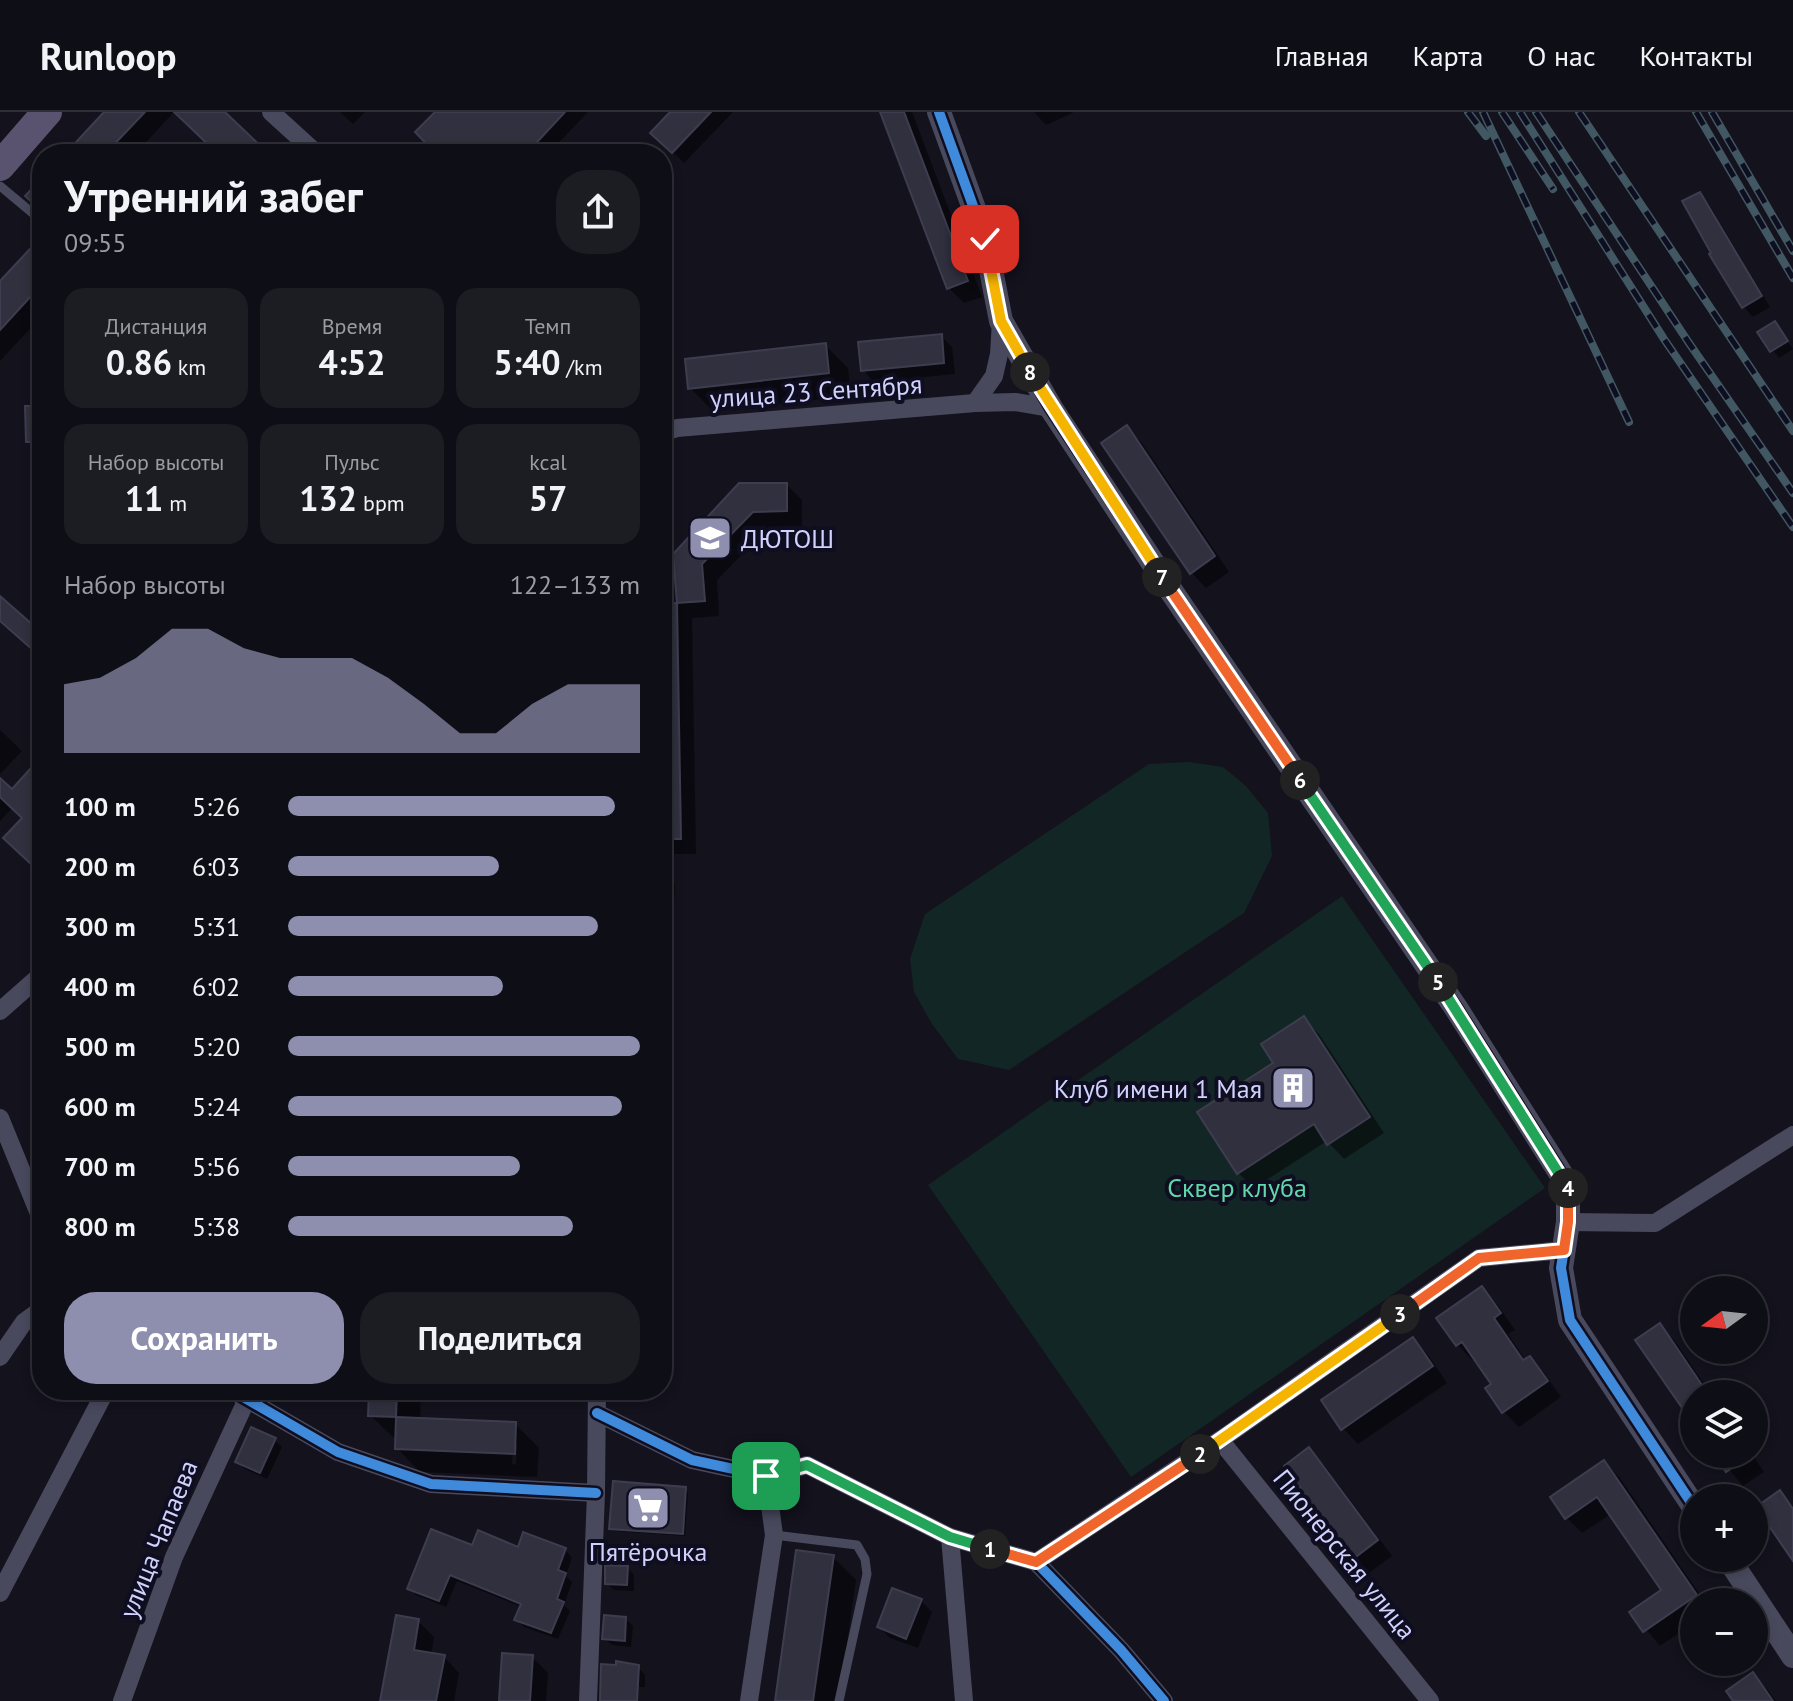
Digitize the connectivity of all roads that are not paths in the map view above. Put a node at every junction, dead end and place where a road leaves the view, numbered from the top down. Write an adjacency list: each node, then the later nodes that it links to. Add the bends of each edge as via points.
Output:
1 (47, 112): 5 (main road)
2 (271, 112): 4 (street)
3 (939, 112): 8 (street, via 985,239)
4 (306, 144)
5 (0, 166)
6 (0, 186): 7 (lane)
7 (32, 213)
8 (1001, 321): 9 (street, via 994,376); 10 (street)
9 (975, 403): 10 (street, улица 23 Сентября); 11 (street, улица 23 Сентября)
10 (1051, 408): 17 (street, via 1456,1008 1568,1185)
11 (672, 430)
12 (32, 983): 13 (street)
13 (0, 1011)
14 (0, 1118): 16 (street)
15 (1793, 1135): 17 (street, via 1655,1223)
16 (32, 1196)
17 (1568, 1222): 18 (street)
18 (1564, 1250): 26 (street, via 1479,1258); 28 (street, via 1561,1268 1570,1320)
19 (32, 1316): 20 (street)
20 (0, 1357)
21 (101, 1400): 34 (street)
22 (237, 1400): 36 (street, улица Чапаева)
23 (249, 1400): 29 (street, via 338,1452 431,1484)
24 (597, 1400): 25 (street)
25 (597, 1413): 27 (street, via 692,1460); 29 (street)
26 (1220, 1440): 32 (street); 42 (street, Пионерская улица)
27 (766, 1476): 30 (street); 31 (street, via 807,1465)
28 (1680, 1486)
29 (596, 1493): 37 (street)
30 (774, 1535): 38 (street); 39 (lane, via 857,1545 865,1559 867,1574)
31 (950, 1537): 32 (street); 40 (street)
32 (1036, 1562): 41 (street)
33 (1737, 1572): 35 (street)
34 (0, 1593)
35 (1793, 1656)
36 (122, 1701)
37 (588, 1701)
38 (749, 1701)
39 (839, 1701)
40 (964, 1701)
41 (1164, 1701)
42 (1430, 1701)

